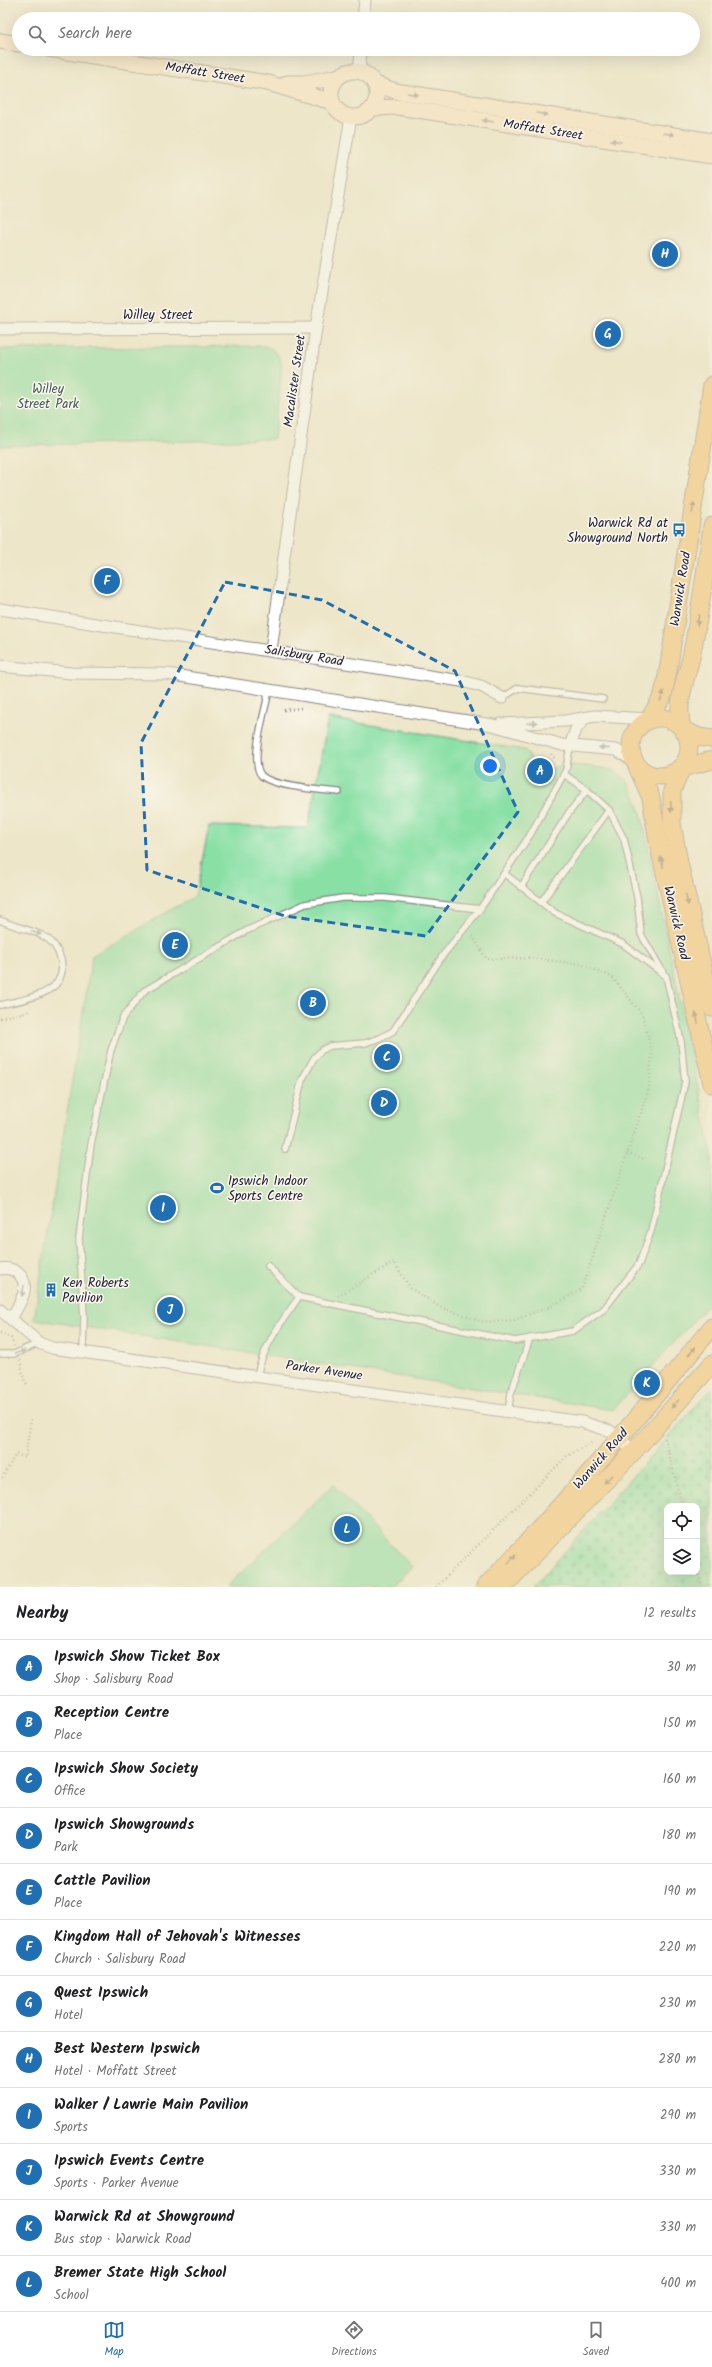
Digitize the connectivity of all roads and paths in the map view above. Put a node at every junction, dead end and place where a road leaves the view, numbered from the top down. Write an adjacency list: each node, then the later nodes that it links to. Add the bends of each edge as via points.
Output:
1 (365, 0): 2 (street)
2 (364, 12)
3 (0, 41): 4 (main road)
4 (12, 43)
5 (93, 56): 9 (main road, Moffatt Street)
6 (360, 56): 7 (street)
7 (359, 71): 8 (main road, via 344,73); 10 (main road, via 369,75)
8 (337, 77): 9 (main road, Moffatt Street, via 304,82); 11 (main road, via 331,89)
9 (268, 83): 11 (main road, Moffatt Street)
10 (376, 84): 12 (main road, via 378,96); 14 (main road, Moffatt Street, one-way to 14, via 395,91)
11 (332, 102): 13 (main road, via 339,112)
12 (373, 108): 13 (main road, via 363,115); 15 (main road, Moffatt Street, one-way to 12, via 398,107)
13 (350, 117): 16 (street, Macalister Street)
14 (712, 141)
15 (712, 156)
16 (316, 328): 17 (street, Willey Street); 21 (street, Macalister Street)
17 (0, 329)
18 (712, 385): 29 (main road, Warwick Road, one-way to 18, via 663,696 668,671)
19 (712, 526): 31 (main road, Warwick Road, one-way to 31, via 692,654 680,697 679,712)
20 (0, 609): 21 (street, Salisbury Road)
21 (271, 650): 24 (street, Salisbury Road, via 461,680 481,686)
22 (0, 666): 23 (street, via 72,673 167,674)
23 (269, 690): 30 (street); 41 (lane, via 257,750 260,774 271,782)
24 (502, 698): 25 (lane, Salisbury Road, via 518,688)
25 (603, 699)
26 (305, 709): 27 (path)
27 (284, 710)
28 (585, 718): 29 (street); 30 (street, one-way to 28); 33 (street, via 576,729)
29 (649, 718): 31 (main road, via 669,718); 37 (main road, via 639,726 633,736 631,748)
30 (493, 725): 33 (street)
31 (683, 729): 32 (main road, via 699,737); 38 (main road, via 688,748)
32 (712, 739)
33 (570, 746): 37 (street, one-way to 33, via 616,750); 39 (lane)
34 (544, 751): 35 (path)
35 (556, 760)
36 (712, 760): 38 (main road)
37 (635, 763): 38 (main road, via 645,772 656,776 668,776); 54 (main road, Warwick Road, one-way to 37, via 658,842 651,798)
38 (681, 769): 51 (main road, Warwick Road, one-way to 51, via 672,791 672,824)
39 (564, 774): 40 (lane); 43 (lane)
40 (587, 790): 42 (lane); 44 (lane)
41 (338, 792)
42 (609, 810): 45 (lane); 49 (lane, via 624,839 637,897 641,934)
43 (505, 874): 44 (lane); 46 (lane)
44 (520, 886): 45 (lane)
45 (541, 902): 49 (lane, via 555,913 624,944)
46 (480, 909): 48 (lane); 67 (lane, via 385,898 344,898 305,904 246,931 144,991 123,1017 111,1050 91,1144 79,1238 84,1317)
47 (0, 920): 50 (lane, one-way to 50, via 53,942 59,951 62,964 55,985 48,991)
48 (467, 927): 55 (lane, via 443,955 393,1030 365,1043 330,1046 314,1058 302,1080); 56 (path, via 487,959 528,958 581,964 612,977 642,1014 652,1052 649,1088)
49 (666, 976): 65 (lane, via 681,1041 685,1082 651,1231 639,1264 604,1309 573,1331)
50 (0, 1005)
51 (712, 1008)
52 (30, 1011): 53 (path)
53 (0, 1018)
54 (712, 1084)
55 (285, 1149)
56 (627, 1153): 57 (path); 61 (path, via 582,1289 552,1306 514,1320 483,1322 440,1307 410,1288 394,1262)
57 (644, 1159)
58 (268, 1266): 60 (lane)
59 (0, 1269): 63 (street, one-way to 63, via 11,1269 18,1273 24,1285 24,1292)
60 (299, 1297): 61 (lane); 70 (lane, via 278,1327 260,1362)
61 (327, 1303): 65 (lane, via 515,1341)
62 (0, 1310): 63 (street, Parker Avenue)
63 (11, 1319): 66 (street, Parker Avenue)
64 (712, 1327): 74 (main road, Warwick Road, one-way to 64)
65 (530, 1338): 71 (lane, via 511,1394)
66 (39, 1343): 67 (street, Parker Avenue, via 52,1348); 68 (lane, one-way to 66, via 14,1354)
67 (83, 1352): 70 (street, Parker Avenue)
68 (0, 1354)
69 (712, 1364): 73 (main road, Warwick Road, one-way to 73)
70 (257, 1376): 71 (street, Parker Avenue)
71 (508, 1412): 74 (street, Parker Avenue, via 582,1422 610,1431)
72 (31, 1419): 77 (path, via 25,1458 16,1454)
73 (661, 1420): 76 (main road, Warwick Road); 78 (path)
74 (620, 1438): 76 (street, Parker Avenue); 81 (main road, Warwick Road, one-way to 74, via 537,1533)
75 (592, 1442): 80 (path, via 567,1456)
76 (634, 1451): 82 (main road, Warwick Road, one-way to 82)
77 (2, 1478)
78 (681, 1503)
79 (699, 1575): 83 (path)
80 (436, 1587)
81 (485, 1587)
82 (503, 1587)
83 (702, 1587)

